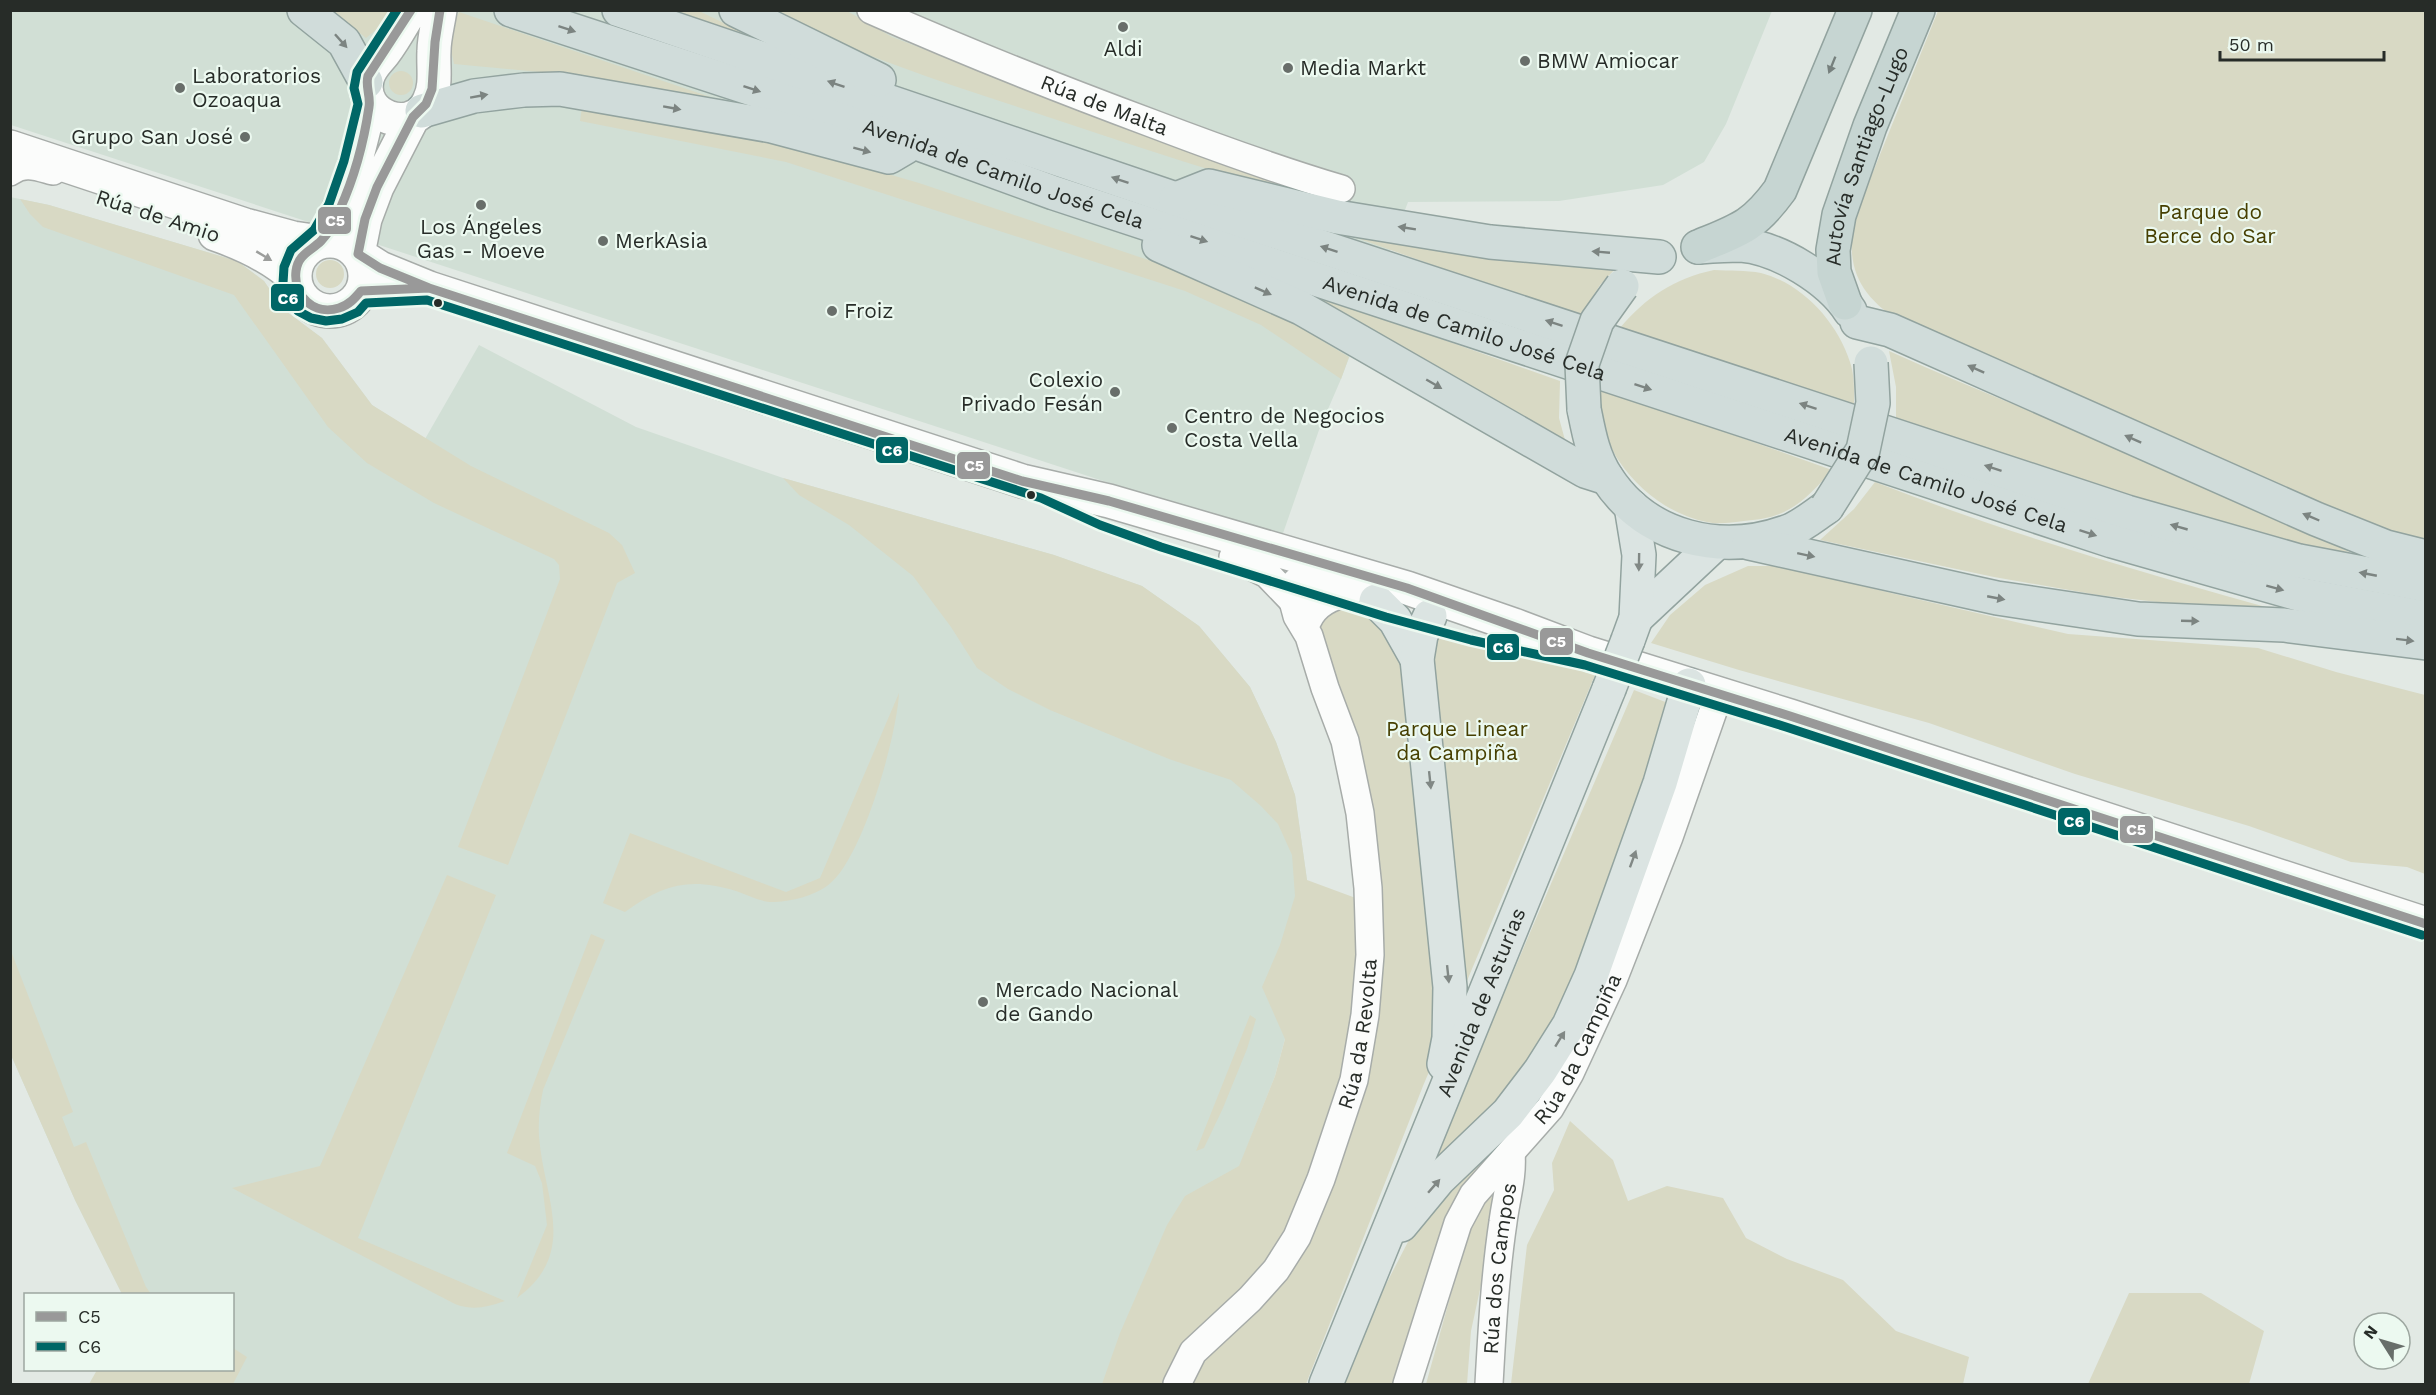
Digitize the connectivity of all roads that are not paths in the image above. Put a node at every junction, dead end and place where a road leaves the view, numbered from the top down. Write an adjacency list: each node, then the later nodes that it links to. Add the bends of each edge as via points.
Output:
1 (304, 10): 10 (highway, one-way to 10, via 344,42)
2 (411, 10): 10 (street, via 369,72)
3 (440, 10): 12 (street, via 432,92)
4 (511, 10): 13 (highway, Avenida de Camilo José Cela, one-way to 13)
5 (620, 10): 11 (highway, Avenida de Camilo José Cela, one-way to 5)
6 (736, 10): 11 (highway, via 875,77)
7 (871, 10): 15 (street, Rúa de Malta, via 1082,97 1278,171)
8 (1854, 10): 19 (highway, one-way to 19, via 1780,190 1764,212 1742,229)
9 (1918, 10): 25 (highway, Autovía Santiago-Lugo, via 1870,126 1839,215 1834,272)
10 (368, 93): 12 (street, via 384,117 403,120); 18 (street, via 348,188 332,226)
11 (911, 109): 16 (highway, Avenida de Camilo José Cela, one-way to 11)
12 (418, 114): 13 (highway, one-way to 13, via 474,96 560,89 772,126 889,157); 20 (street, via 377,187)
13 (914, 142): 17 (highway, Avenida de Camilo José Cela, via 1054,193)
14 (11, 164): 18 (street, Rúa de Amio); 22 (street, Rúa de Amio, one-way to 22, via 245,244)
15 (1341, 189)
16 (1176, 199): 21 (highway, one-way to 16, via 1490,242 1337,217 1209,186); 32 (highway, Avenida de Camilo José Cela, one-way to 16, via 2299,561 2127,512)
17 (1144, 220): 26 (highway, one-way to 26, via 1160,246 1301,308 1585,471); 36 (highway, Avenida de Camilo José Cela, one-way to 36, via 2004,507 2298,594)
18 (320, 242): 20 (street, via 336,241); 22 (street, via 300,258)
19 (1698, 247): 21 (highway); 25 (highway, via 1743,245 1779,255 1810,272)
20 (358, 254): 23 (street, via 380,268); 24 (street, via 365,272)
21 (1659, 257): 26 (highway, bridge, via 1622,286 1597,321 1582,364 1584,410 1591,445)
22 (295, 278): 24 (street, via 305,300 325,310 346,307)
23 (429, 288): 24 (street); 29 (street, via 1045,487 1109,501)
24 (361, 291)
25 (1851, 312): 28 (highway, bridge, via 1871,363 1873,404 1863,450 1827,507 1791,531); 31 (highway, one-way to 25, via 2385,547 2316,519)
26 (1607, 478): 27 (highway)
27 (1631, 506): 30 (highway, via 1670,532); 38 (main road, one-way to 38, via 1639,555)
28 (1749, 543): 30 (highway); 39 (highway, one-way to 39, via 1997,598 2138,619 2284,625)
29 (1224, 544): 33 (street); 34 (street)
30 (1715, 544): 38 (main road)
31 (2426, 557)
32 (2426, 585)
33 (1369, 591): 34 (street); 35 (street); 37 (street); 41 (main road, via 1395,620)
34 (1302, 608): 47 (street, Rúa da Revolta, via 1345,741 1360,813 1370,955 1365,1015 1354,1080 1297,1237 1276,1270 1250,1299 1193,1352)
35 (1430, 616): 37 (street, via 1441,609 1481,620); 40 (street); 41 (main road, via 1421,635)
36 (2426, 618)
37 (1505, 621): 40 (street)
38 (1632, 629): 44 (main road, Avenida de Asturias, bridge)
39 (2426, 643)
40 (1588, 653): 42 (street)
41 (1417, 659): 44 (main road, one-way to 44, via 1450,987 1449,1038)
42 (1704, 689): 43 (street); 45 (street, Rúa da Campiña, via 1669,837 1613,980 1550,1108); 46 (main road, one-way to 42, via 1439,1179 1508,1113 1569,1025 1591,976 1656,794)
43 (2426, 924)
44 (1433, 1118): 46 (main road, Avenida de Asturias)
45 (1511, 1153): 49 (street, Rúa da Campiña, via 1473,1195 1458,1223); 50 (street, Rúa dos Campos)
46 (1382, 1247): 48 (main road, Avenida de Asturias)
47 (1177, 1384)
48 (1326, 1384)
49 (1407, 1384)
50 (1489, 1384)

